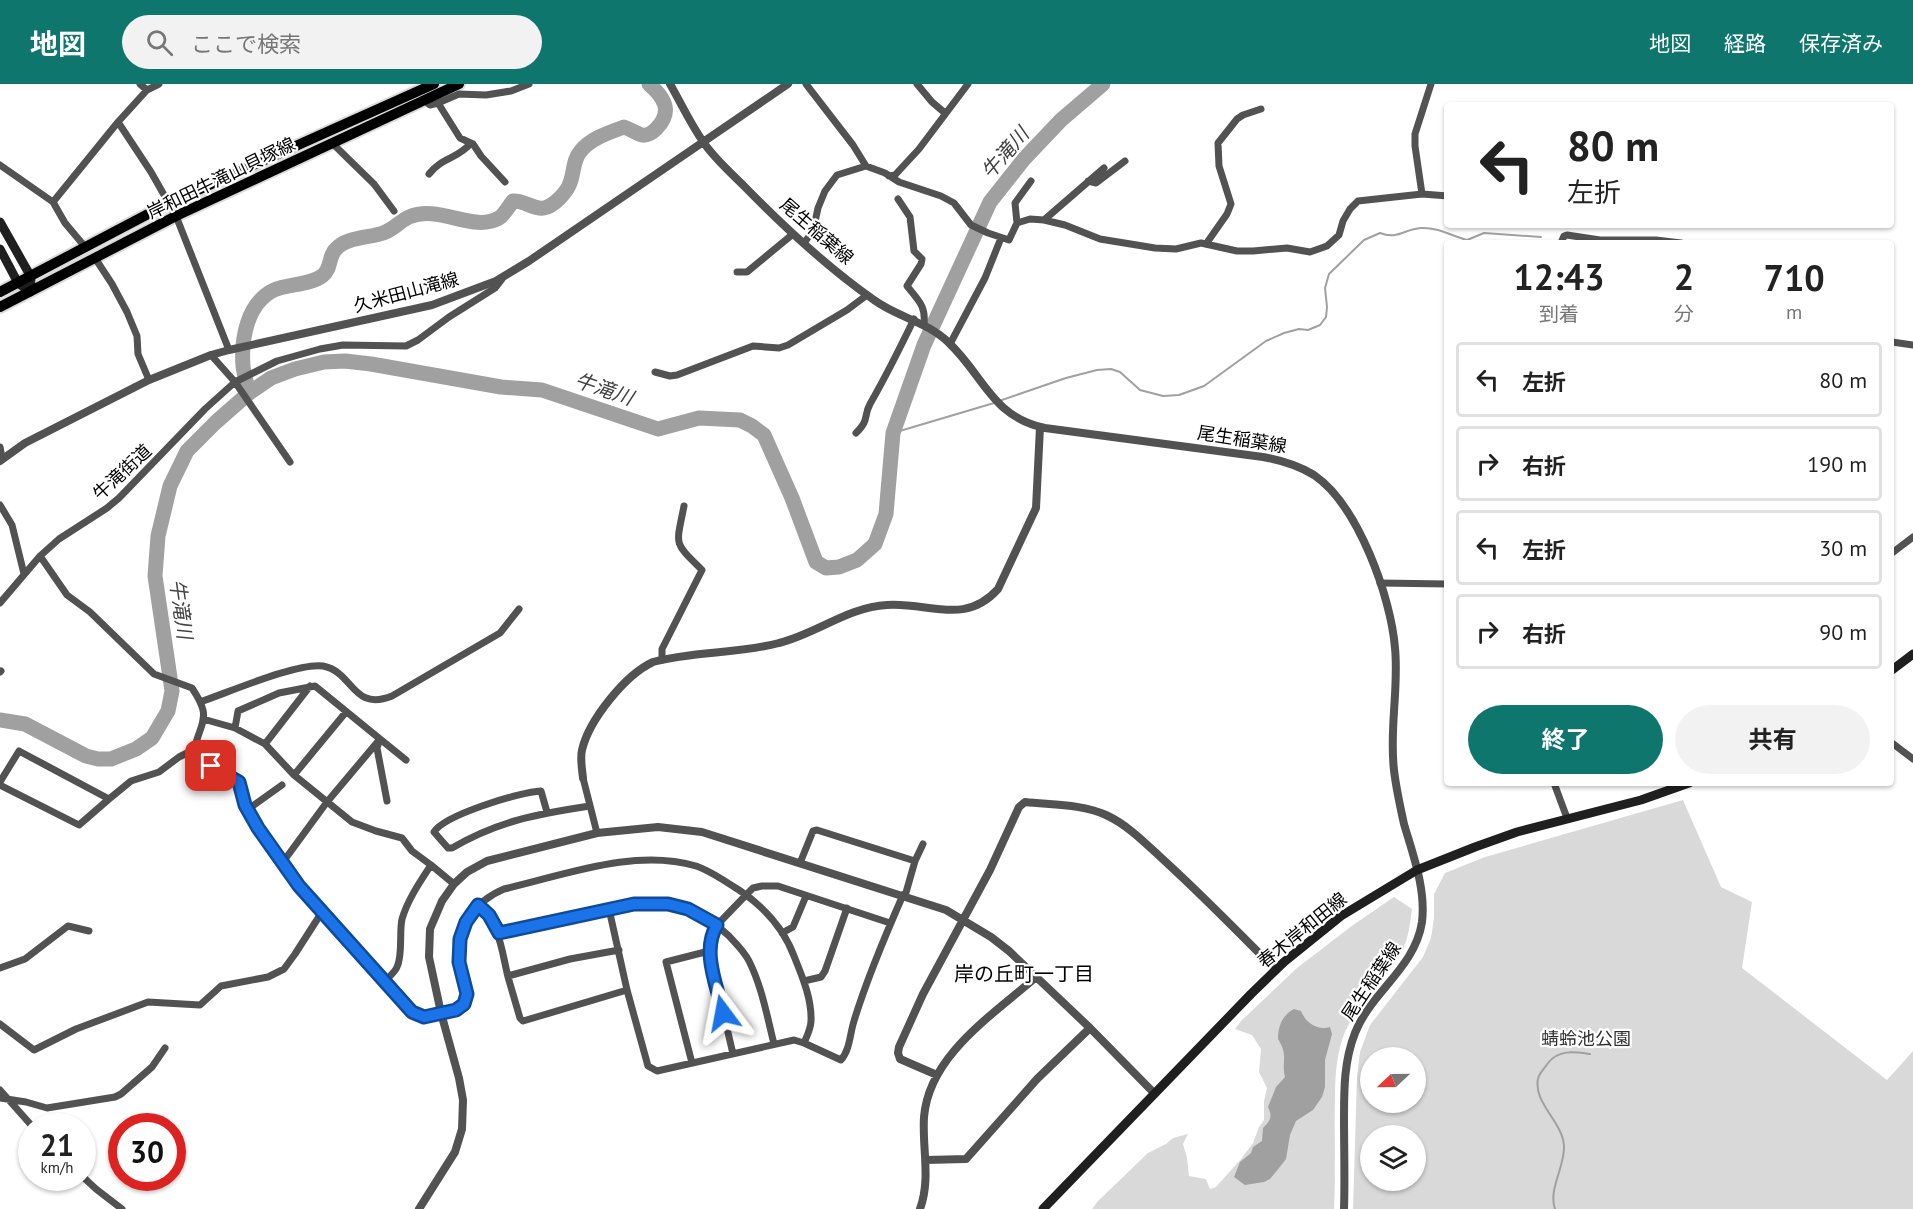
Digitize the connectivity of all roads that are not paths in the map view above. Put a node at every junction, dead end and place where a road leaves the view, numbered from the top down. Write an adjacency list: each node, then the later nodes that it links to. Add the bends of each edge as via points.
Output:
1 (140, 84): 12 (street)
2 (159, 84): 12 (street)
3 (434, 84): 34 (main road, 岸和田牛滝山貝塚線)
4 (459, 84): 13 (main road, 岸和田牛滝山貝塚線)
5 (528, 84): 14 (street, via 486,95 459,94)
6 (670, 84): 20 (street, 尾生稲葉線)
7 (788, 84): 20 (street, 久米田山滝線)
8 (806, 84): 23 (street)
9 (917, 84): 16 (street)
10 (968, 84): 16 (street)
11 (1431, 84): 30 (street, via 1415,135)
12 (147, 90): 17 (street)
13 (424, 100): 14 (street, via 430,105); 18 (main road, 岸和田牛滝山貝塚線)
14 (438, 103): 19 (street, via 460,138)
15 (1261, 109): 47 (street, via 1237,119 1218,143 1219,166 1230,204)
16 (945, 113): 26 (street, via 919,149 895,175)
17 (118, 122): 33 (street); 34 (street)
18 (332, 143): 35 (street, via 374,184); 36 (main road, 岸和田牛滝山貝塚線)
19 (471, 143): 25 (street, via 461,153 435,165); 29 (street)
20 (704, 143): 40 (street, 尾生稲葉線); 53 (street, 久米田山滝線)
21 (1125, 161): 28 (street, via 1096,183)
22 (0, 165): 33 (street)
23 (866, 166): 26 (street); 46 (street, via 837,175 825,191 813,231)
24 (1104, 168): 28 (street)
25 (429, 174)
26 (889, 176): 41 (street, via 954,203 971,225)
27 (1031, 181): 39 (street, via 1015,202)
28 (1088, 181): 37 (street)
29 (505, 182)
30 (1422, 194): 31 (street); 47 (street, via 1358,201 1350,209 1339,235 1327,246 1310,252 1287,248 1237,250)
31 (1444, 196)
32 (898, 199): 62 (street, via 910,217 914,250 922,259 907,286 922,304)
33 (53, 202): 48 (street)
34 (169, 203): 36 (street); 48 (main road, 岸和田牛滝山貝塚線)
35 (394, 211)
36 (176, 216): 50 (main road, 岸和田牛滝山貝塚線); 66 (street)
37 (1044, 220): 39 (street, via 1030,219); 47 (street, via 1125,244 1176,249)
38 (0, 222): 52 (main road)
39 (1017, 224): 41 (street, via 1009,240)
40 (793, 234): 46 (street, 尾生稲葉線); 51 (street, via 747,272)
41 (1001, 237): 64 (street, via 985,278)
42 (1562, 240): 43 (street, via 1567,235)
43 (1600, 240)
44 (1600, 240): 45 (street)
45 (1656, 240)
46 (804, 243): 58 (street, 尾生稲葉線)
47 (1206, 244)
48 (86, 248): 52 (main road, 岸和田牛滝山貝塚線)
49 (0, 249): 54 (main road)
50 (95, 258): 56 (main road, 岸和田牛滝山貝塚線); 69 (street, via 127,312)
51 (737, 272)
52 (31, 277): 54 (main road, 岸和田牛滝山貝塚線); 56 (main road)
53 (503, 278): 57 (street, 久米田山滝線); 59 (street, 牛滝街道, via 495,288)
54 (18, 283): 55 (main road, 岸和田牛滝山貝塚線); 56 (main road)
55 (0, 292)
56 (30, 292): 60 (main road, 岸和田牛滝山貝塚線)
57 (463, 295): 59 (street); 66 (street, 久米田山滝線)
58 (867, 295): 61 (street, 尾生稲葉線); 68 (street, via 788,345 753,346 677,375)
59 (466, 306): 70 (street, 牛滝街道, via 406,346 343,345 287,358)
60 (0, 308)
61 (914, 319): 62 (street, 尾生稲葉線); 72 (street, via 868,406 866,422)
62 (924, 326): 64 (street, 尾生稲葉線)
63 (1894, 342): 65 (street)
64 (949, 343): 71 (street, 尾生稲葉線, via 1011,415)
65 (1913, 345)
66 (233, 349): 67 (street, 久米田山滝線)
67 (211, 356): 69 (street, 久米田山滝線); 70 (street)
68 (655, 372)
69 (149, 381): 74 (street, 久米田山滝線)
70 (236, 384): 75 (street); 80 (street, 牛滝街道, via 206,409 119,498 59,538)
71 (1040, 427): 82 (street, 尾生稲葉線, via 1269,458 1302,468 1336,496 1361,536); 87 (street, via 1036,508 998,589 989,598 964,610 907,605 869,608 781,643)
72 (856, 433)
73 (0, 447): 74 (street)
74 (1, 459)
75 (290, 462)
76 (0, 505): 81 (street, via 12,525)
77 (684, 506): 87 (street, via 679,547 702,570 662,649)
78 (1913, 537): 79 (street)
79 (1894, 551)
80 (40, 556): 81 (street, 牛滝街道); 90 (street, via 68,595 154,674 188,685)
81 (24, 574): 84 (street, 牛滝街道)
82 (1380, 583): 83 (street); 119 (street, 尾生稲葉線, via 1395,646 1394,770)
83 (1444, 584)
84 (0, 603)
85 (519, 609): 90 (street, via 500,633 381,700 363,698 335,669 313,666)
86 (1913, 654): 88 (main road)
87 (662, 660): 101 (street, via 643,667 627,680 590,729 581,753)
88 (1894, 668)
89 (310, 686): 91 (street); 93 (street, via 279,693 238,711); 95 (street)
90 (200, 702): 92 (street)
91 (346, 712): 94 (street); 100 (street)
92 (203, 719): 93 (street); 97 (street)
93 (235, 728): 95 (street)
94 (380, 740): 99 (street); 107 (street, via 377,748); 108 (street)
95 (265, 744): 100 (street)
96 (1894, 745): 98 (street)
97 (195, 749): 106 (street, via 159,772 131,781); 110 (street, via 196,757 239,782)
98 (1913, 759)
99 (406, 760)
100 (294, 775): 108 (street)
101 (583, 778): 109 (street)
102 (0, 783): 106 (street, via 80,825); 106 (street, via 19,751)
103 (282, 785): 110 (street)
104 (1555, 786): 112 (street)
105 (1681, 786): 112 (main road, 春木岸和田線)
106 (109, 799)
107 (387, 801)
108 (327, 802): 116 (street); 118 (street, via 352,822 402,838)
109 (590, 806): 111 (street); 113 (street)
110 (248, 810): 116 (street)
111 (547, 812): 111 (street, via 494,827 452,848 434,832 457,816 531,791 541,791)
112 (1567, 818): 119 (main road, 春木岸和田線, via 1517,832)
113 (597, 833): 117 (street, via 658,827 689,829); 120 (street, via 487,861)
114 (923, 844): 115 (street)
115 (915, 861): 117 (street, via 817,830 813,831); 122 (street)
116 (283, 862): 127 (street)
117 (800, 863): 122 (street)
118 (431, 865): 120 (street); 140 (street, via 405,911 397,968)
119 (1417, 870): 137 (main road, 春木岸和田線, via 1341,916); 163 (street, 尾生稲葉線, via 1422,906 1418,937 1404,964 1361,1020 1348,1055 1344,1085)
120 (454, 884): 143 (street, via 442,901 429,938 430,968)
121 (746, 895): 123 (street, via 762,885); 124 (street, via 698,867 659,859 607,865 504,889); 130 (street); 133 (street, via 772,918)
122 (904, 895): 128 (street); 129 (street)
123 (806, 896): 125 (street); 133 (street, via 793,927)
124 (478, 905): 132 (street); 143 (street, via 460,939 459,962 467,994 464,1004)
125 (847, 908): 129 (street); 141 (street, via 825,971 821,977)
126 (609, 909): 130 (street, via 668,904 688,909); 132 (street); 134 (street)
127 (322, 912): 140 (street); 144 (street, via 284,969 268,977 226,984 200,1005 148,1002 76,1029 34,1050)
128 (965, 920): 137 (street, via 1019,807 1025,802 1078,807 1107,816 1136,835); 139 (street, via 991,936); 151 (street, via 923,994 898,1053 900,1059)
129 (890, 923): 146 (street, via 853,1022 845,1055 841,1060)
130 (717, 925): 135 (street); 147 (street, via 748,958 759,982)
131 (89, 931): 136 (street, via 68,926 25,959)
132 (499, 933): 138 (street)
133 (782, 933): 141 (street)
134 (619, 950): 138 (street); 142 (street)
135 (709, 951): 149 (street); 150 (street, via 666,962)
136 (0, 968)
137 (1276, 970): 153 (main road, 春木岸和田線)
138 (508, 976): 142 (street, via 523,1021)
139 (1036, 977): 145 (street); 151 (street, via 949,1055)
140 (385, 981): 143 (street, via 418,1016)
141 (804, 981): 146 (street, via 812,1023)
142 (627, 990): 150 (street, via 648,1066 657,1071)
143 (441, 1013): 160 (street, via 463,1100 462,1129 455,1152)
144 (0, 1024)
145 (1090, 1028): 153 (street); 157 (street, via 1037,1079 966,1159)
146 (804, 1043): 147 (street, via 794,1040)
147 (774, 1044): 149 (street)
148 (165, 1048): 155 (street, via 152,1067 115,1097 46,1108)
149 (733, 1054): 150 (street)
150 (692, 1063)
151 (937, 1075): 157 (street, via 924,1115)
152 (0, 1090): 155 (street)
153 (1154, 1093): 162 (main road, 春木岸和田線)
154 (0, 1098): 155 (street)
155 (9, 1100): 156 (street)
156 (20, 1113)
157 (926, 1160): 161 (street)
158 (96, 1190): 159 (street)
159 (122, 1209)
160 (419, 1209)
161 (920, 1209)
162 (1043, 1209)
163 (1344, 1209)

